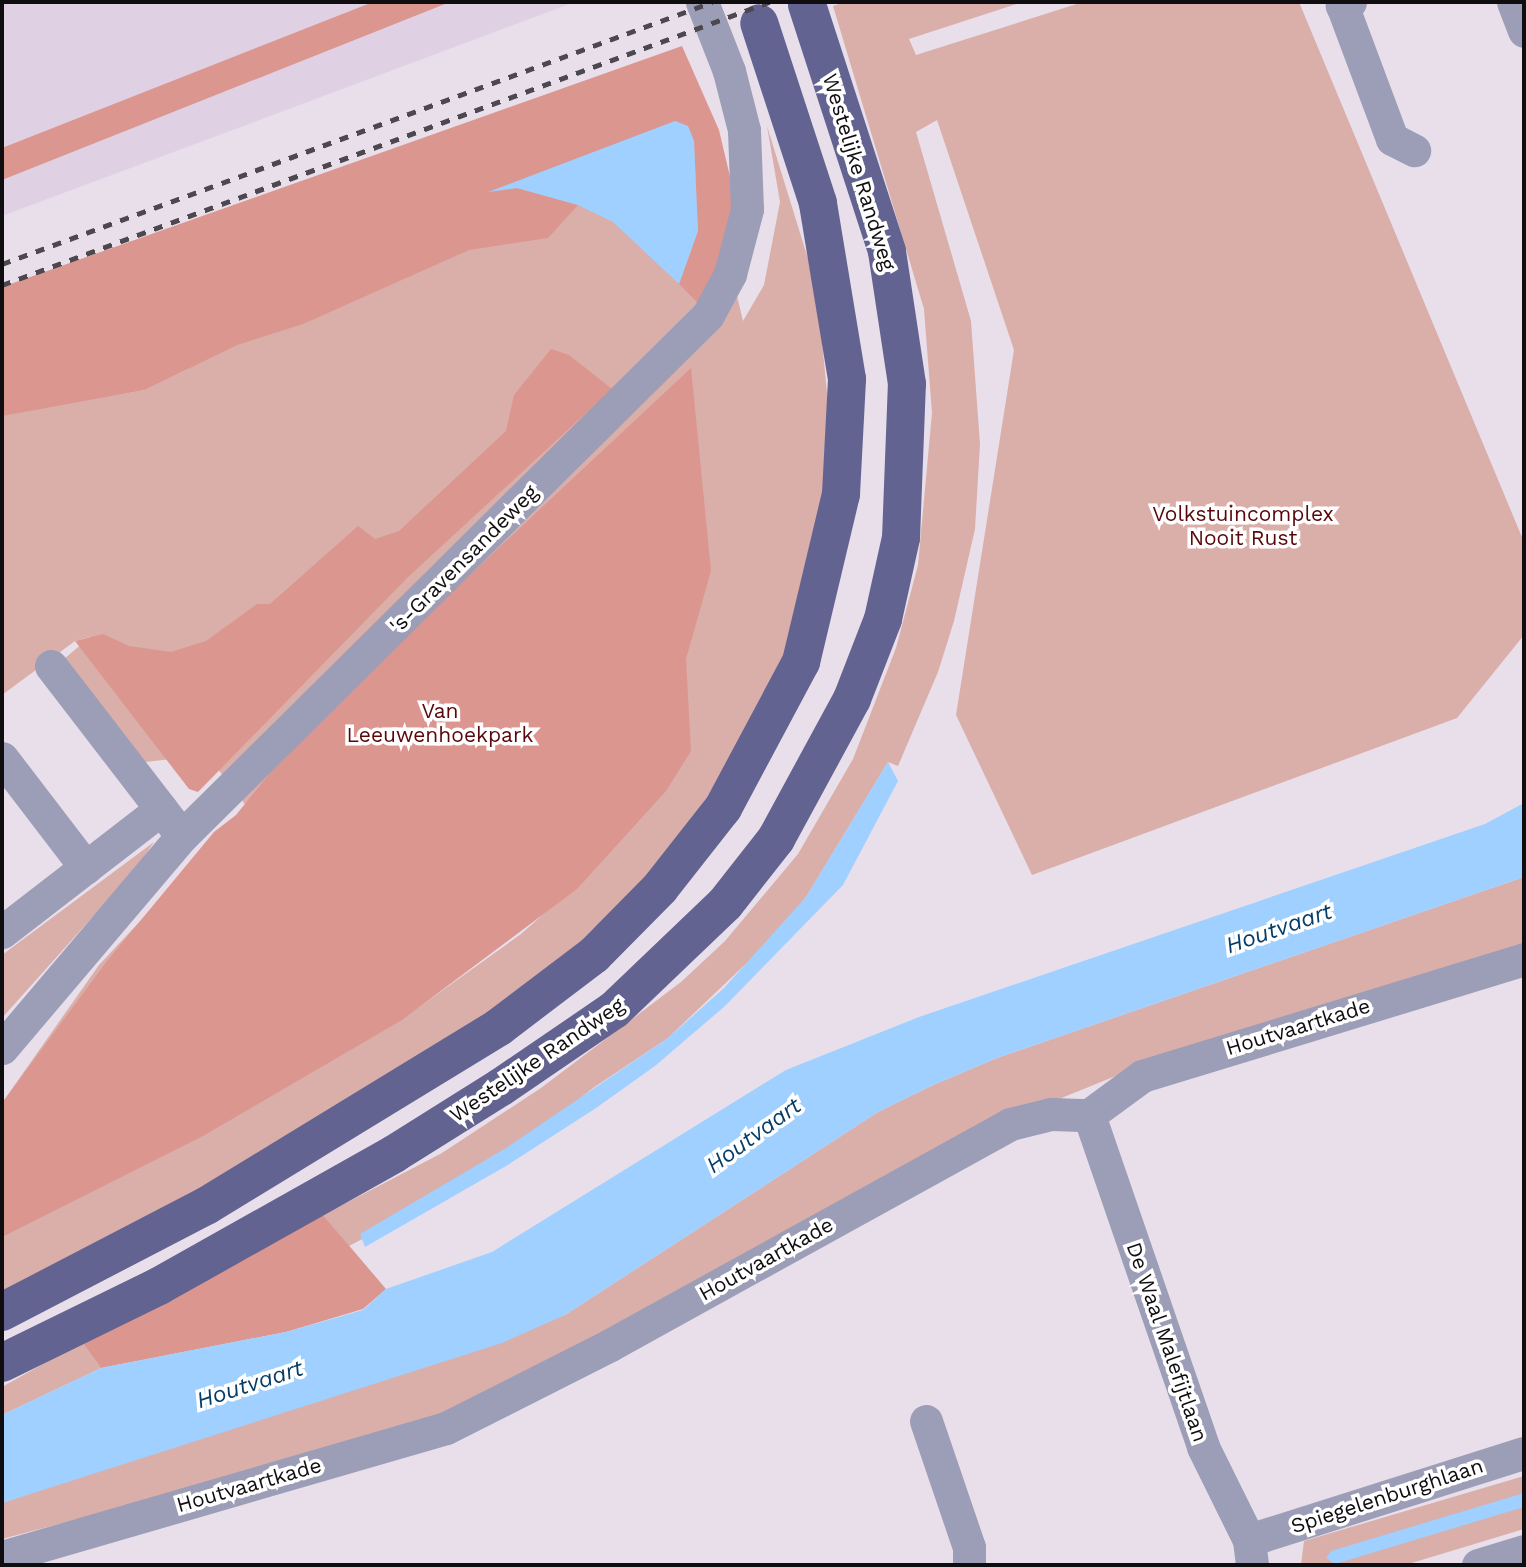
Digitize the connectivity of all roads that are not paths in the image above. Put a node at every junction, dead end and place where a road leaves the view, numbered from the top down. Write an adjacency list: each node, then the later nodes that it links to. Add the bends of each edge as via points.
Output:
1 (702, 2): 11 (street, 's-Gravensandeweg, via 729,71 744,130 747,209 730,274 708,314)
2 (1350, 2): 7 (street, via 1342,5 1392,139)
3 (1513, 2): 6 (street)
4 (807, 5): 18 (main road, Westelijke Randweg, via 887,251 907,384 901,538 883,619 852,699 783,827 725,904 614,1010 394,1154 159,1286)
5 (759, 23): 17 (main road, via 818,203 847,379 841,494 801,662 723,808 660,888 594,955 499,1027 206,1206)
6 (1524, 31)
7 (1414, 150)
8 (51, 666): 10 (street)
9 (2, 758): 12 (street)
10 (161, 809): 11 (street); 12 (street)
11 (182, 836): 15 (street, 's-Gravensandeweg)
12 (86, 868): 13 (street)
13 (2, 932)
14 (1524, 958): 16 (street, Houtvaartkade, via 1142,1076)
15 (2, 1048)
16 (1089, 1115): 22 (street, De Waal Malefijtlaan, via 1203,1447); 23 (street, Houtvaartkade, via 1051,1114 1010,1124 610,1345 446,1428)
17 (2, 1312)
18 (2, 1363)
19 (926, 1421): 24 (street, via 969,1547)
20 (1524, 1453): 22 (street, Spiegelenburghlaan)
21 (1524, 1551): 25 (street)
22 (1250, 1553)
23 (2, 1557)
24 (969, 1565)
25 (1478, 1565)

